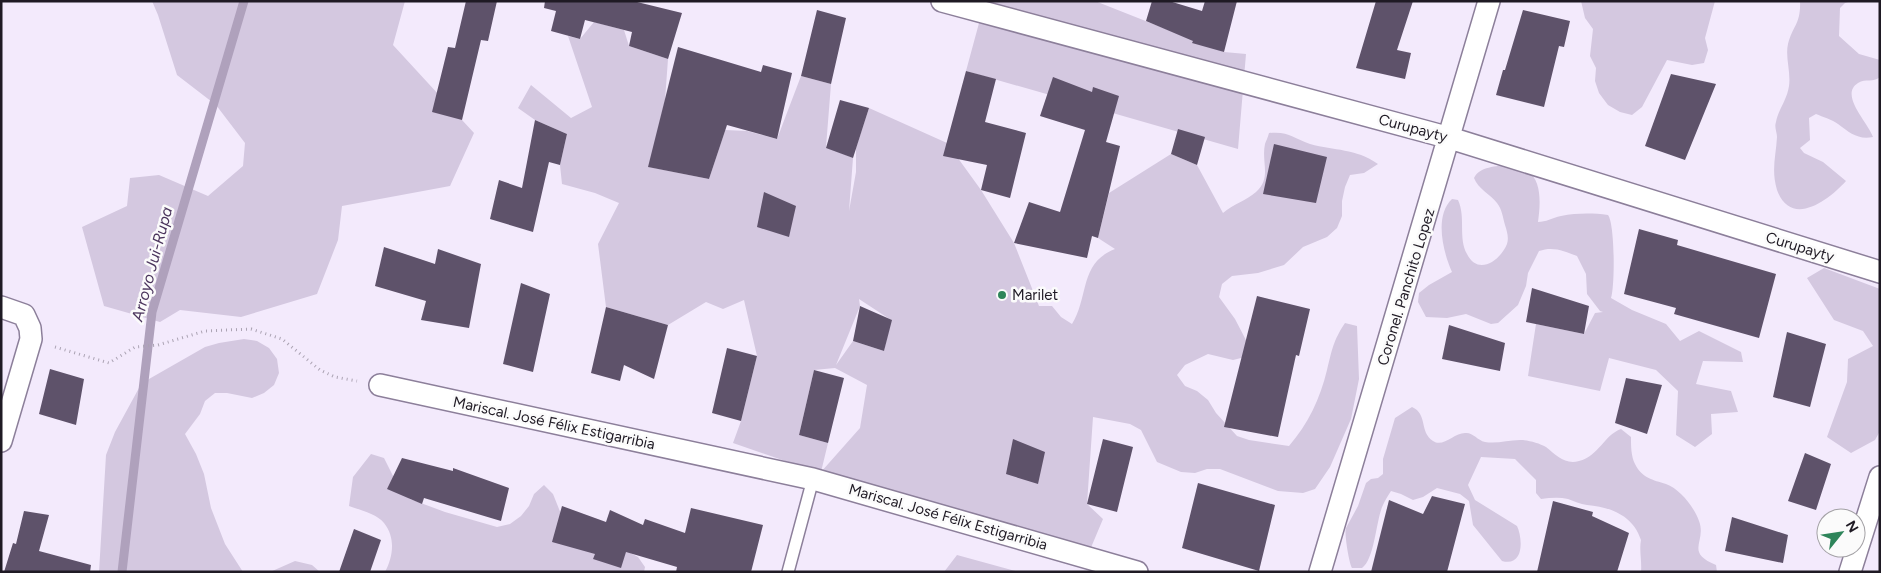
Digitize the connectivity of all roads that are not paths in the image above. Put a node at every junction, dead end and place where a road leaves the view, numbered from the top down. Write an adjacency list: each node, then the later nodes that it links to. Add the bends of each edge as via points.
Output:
1 (942, 1): 3 (street, Curupayty)
2 (1490, 1): 3 (street, Coronel. Panchito Lopez)
3 (1450, 138): 4 (street, Curupayty); 12 (street, Coronel. Panchito Lopez)
4 (1880, 272)
5 (1, 307): 7 (street, via 24,315 31,339)
6 (380, 385): 9 (street, Mariscal. José Félix Estigarribia)
7 (1, 442)
8 (1880, 477): 13 (street)
9 (813, 479): 10 (lane); 11 (street, Mariscal. José Félix Estigarribia)
10 (788, 572)
11 (1137, 572)
12 (1320, 572)
13 (1850, 572)

